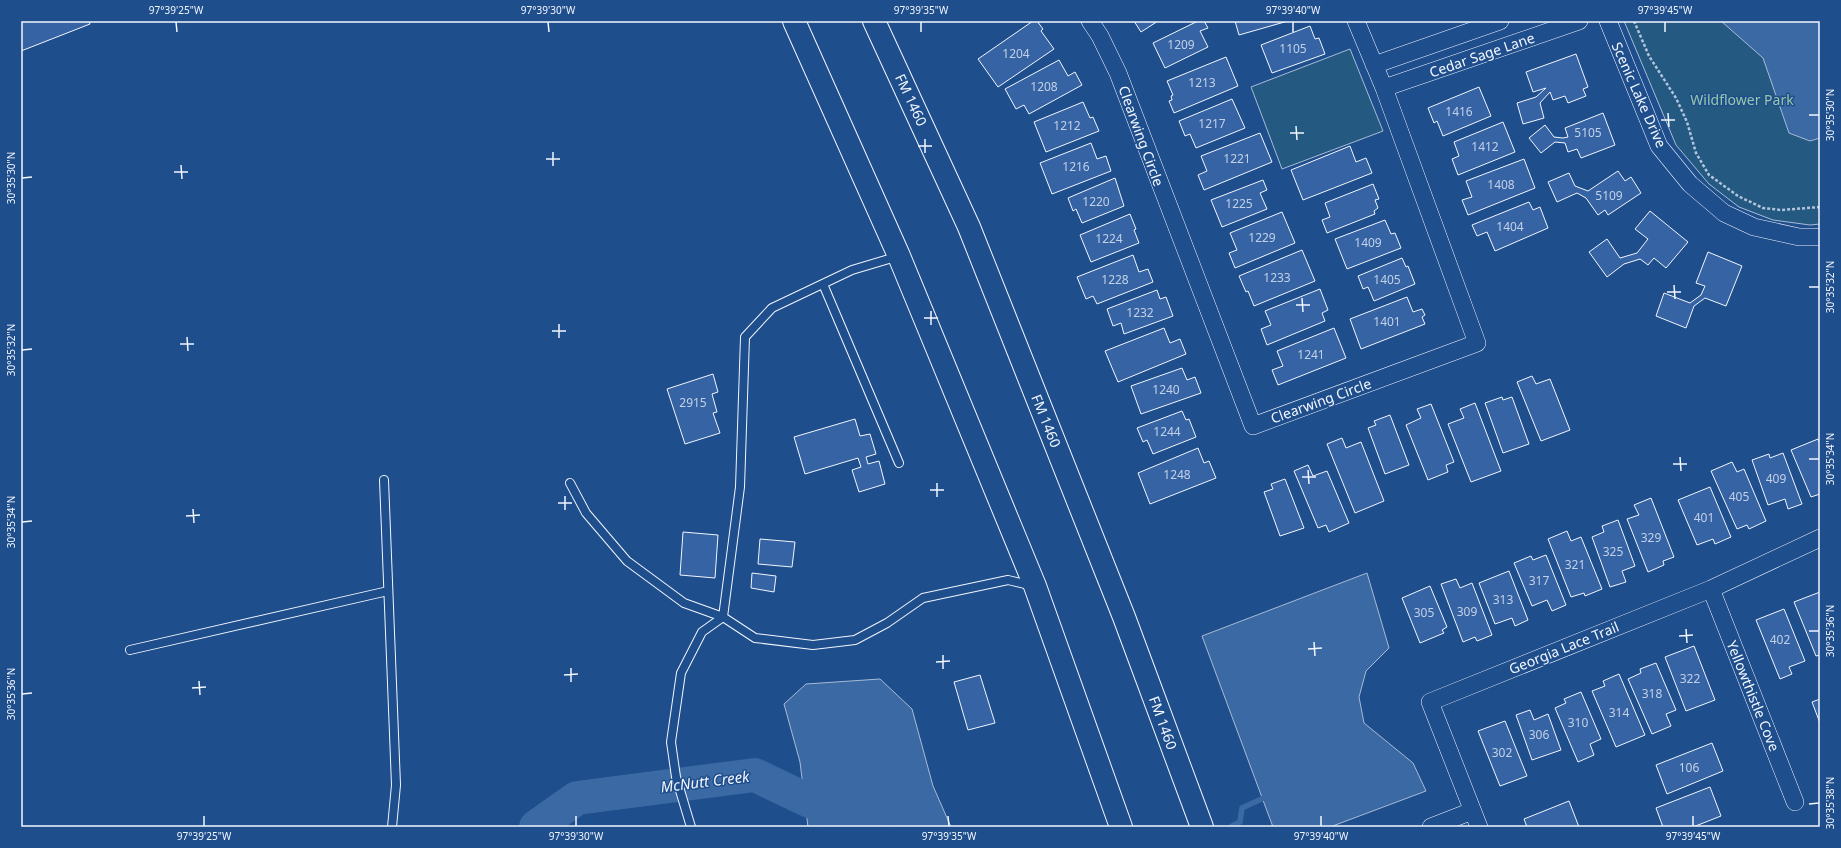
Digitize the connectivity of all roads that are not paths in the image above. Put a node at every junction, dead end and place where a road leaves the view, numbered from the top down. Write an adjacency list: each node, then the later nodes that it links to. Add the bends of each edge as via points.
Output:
1 (794, 21): 11 (main road)
2 (874, 21): 27 (main road, FM 1460 / FM 1460, via 970,227 1124,617)
3 (1090, 21): 9 (street, Clearwing Circle, via 1118,73 1253,426 1477,343)
4 (1356, 21): 8 (street, Clearwing Circle)
5 (1500, 21): 8 (street, Cedar Sage Lane)
6 (1579, 21): 9 (street, Cedar Sage Lane)
7 (1608, 21): 10 (street, Scenic Lake Drive, via 1659,146 1690,184 1724,213 1754,227 1799,237)
8 (1374, 65): 9 (street, Clearwing Circle)
9 (1384, 88)
10 (1820, 237)
11 (900, 256): 12 (lane, via 852,270); 17 (main road)
12 (822, 284): 13 (lane); 20 (lane, via 772,308 745,337 740,487)
13 (900, 463)
14 (384, 480): 19 (lane)
15 (570, 482): 20 (lane, via 586,513 627,561 684,603)
16 (1820, 538): 18 (street, Georgia Lace Trail)
17 (1035, 586): 20 (lane, via 1008,580 923,598 887,623 855,640 813,645 755,638); 26 (main road)
18 (1710, 589): 22 (street, Yellowthistle Cove); 23 (street, Georgia Lace Trail, via 1430,702)
19 (388, 591): 21 (lane); 24 (lane, via 396,785)
20 (723, 617): 25 (lane, via 702,632 681,673 671,742 676,776)
21 (130, 650)
22 (1795, 802)
23 (1472, 811): 28 (street); 29 (street, Georgia Lace Trail)
24 (392, 827)
25 (691, 827)
26 (1121, 827)
27 (1202, 827)
28 (1431, 827)
29 (1479, 827)

